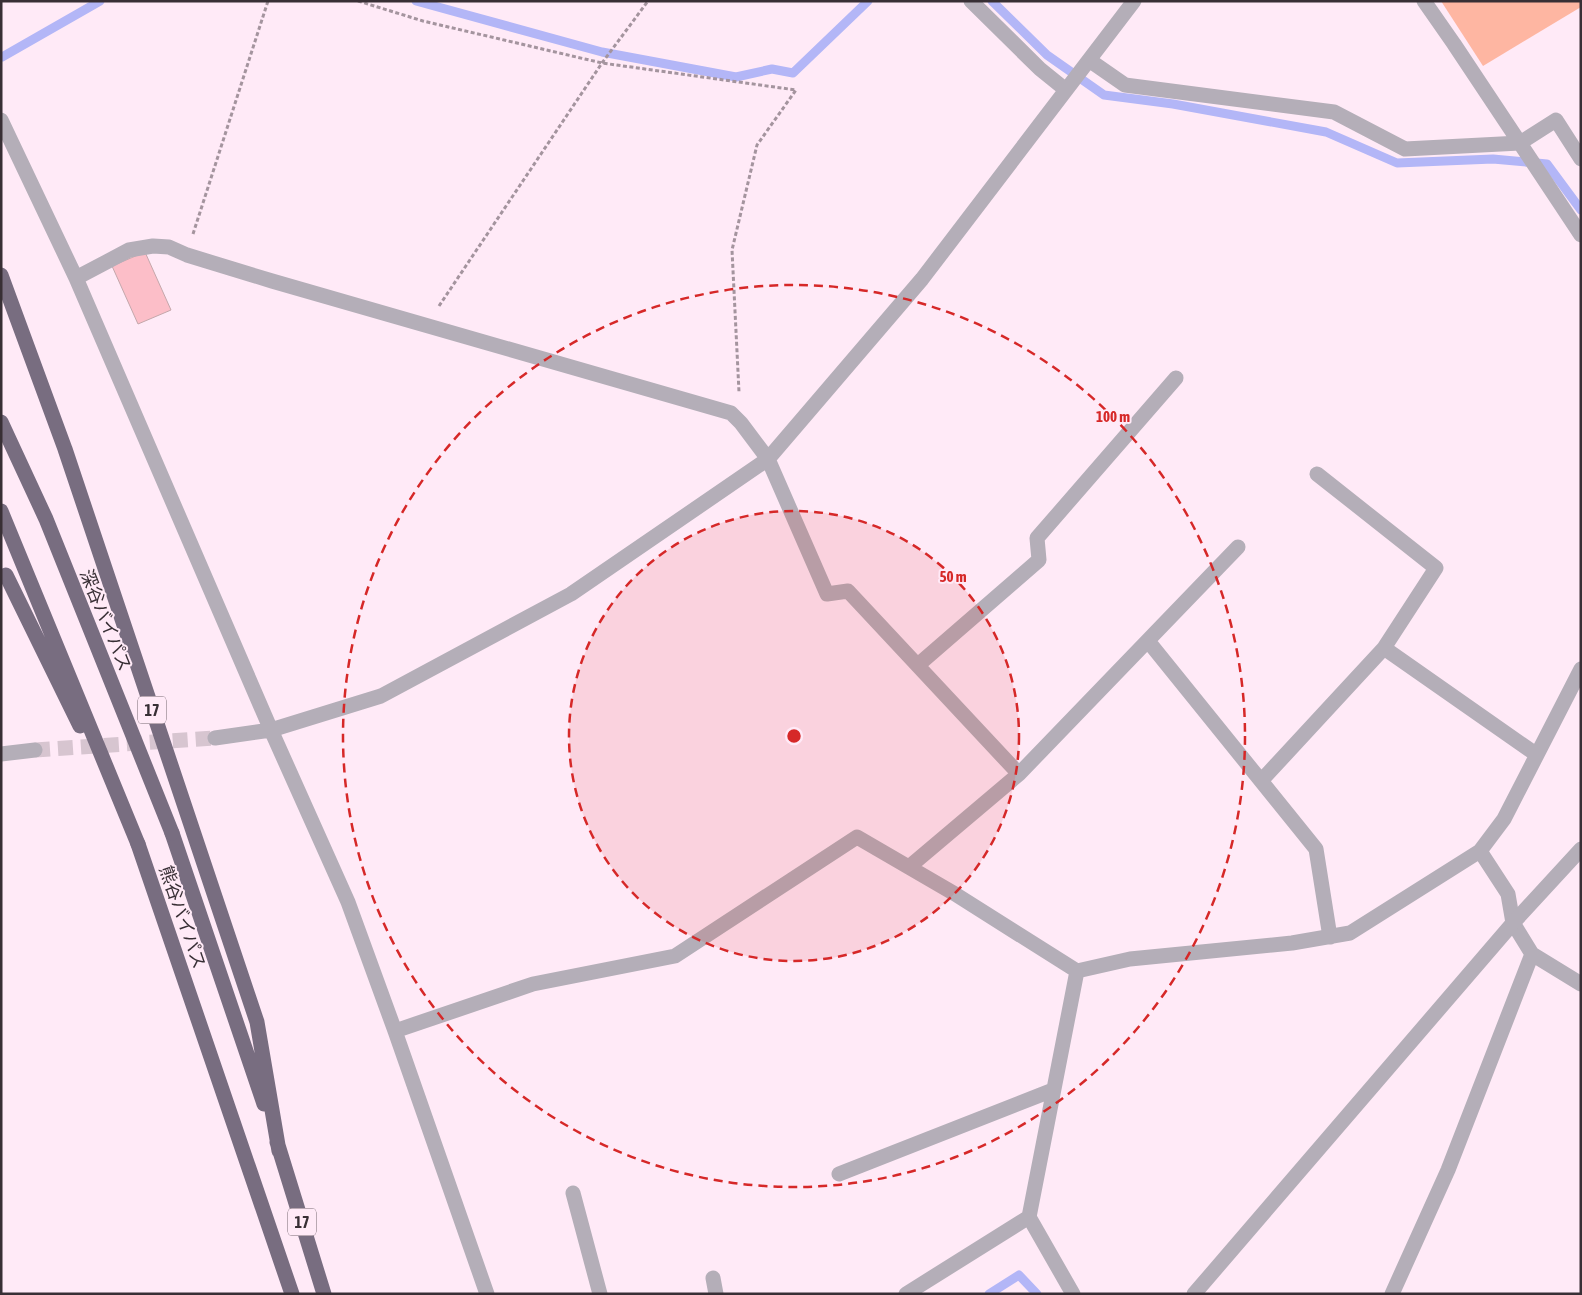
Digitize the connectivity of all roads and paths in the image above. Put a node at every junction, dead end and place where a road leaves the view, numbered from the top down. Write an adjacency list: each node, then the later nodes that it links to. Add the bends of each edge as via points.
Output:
1 (268, 1): 14 (path)
2 (358, 1): 8 (path, via 423,21)
3 (648, 1): 8 (path)
4 (971, 1): 9 (street, via 1040,69)
5 (1134, 1): 7 (street)
6 (1424, 1): 11 (street)
7 (1089, 60): 9 (street); 11 (street, via 1125,85 1334,112 1405,148)
8 (602, 62): 17 (path); 20 (path, via 796,90 757,145 732,250)
9 (1067, 89): 21 (street, via 922,279)
10 (1, 120): 16 (street)
11 (1520, 143): 12 (street, via 1556,120); 13 (street)
12 (1581, 159)
13 (1581, 235)
14 (187, 255): 16 (street, via 169,247 129,250); 17 (street)
15 (1, 276): 49 (highway, 17, via 65,449 257,1022)
16 (76, 278): 30 (street)
17 (426, 325): 20 (street, via 721,409)
18 (1176, 378): 28 (street, via 1037,538 1039,560)
19 (1, 422): 37 (highway, 深谷バイパス / 17, bridge, via 46,519)
20 (741, 423): 21 (street)
21 (768, 458): 28 (street, via 827,594 848,591); 30 (street, via 571,594 381,696)
22 (1317, 474): 27 (street, via 1436,568)
23 (1, 511): 38 (highway, 17, bridge)
24 (1238, 547): 26 (street)
25 (4, 571): 38 (highway, 熊谷バイパス / 17, bridge)
26 (1148, 641): 35 (street); 36 (street)
27 (1384, 648): 34 (street); 36 (street)
28 (918, 666): 35 (street)
29 (1581, 669): 34 (street)
30 (271, 730): 31 (street); 47 (street, via 348,902)
31 (215, 738)
32 (34, 750): 33 (street)
33 (2, 752)
34 (1537, 755): 40 (street, via 1504,819)
35 (1019, 774): 41 (street)
36 (1261, 781): 43 (street, via 1316,849)
37 (172, 833): 49 (highway, 熊谷バイパス / 17)
38 (138, 844): 54 (highway, 熊谷バイパス / 17)
39 (1581, 849): 42 (street)
40 (1480, 851): 42 (street, via 1508,894); 43 (street, via 1350,933)
41 (909, 867): 45 (street); 47 (street, via 857,836 675,956 533,984)
42 (1513, 924): 44 (street); 61 (street)
43 (1330, 937): 45 (street, via 1130,959)
44 (1532, 954): 46 (street); 62 (street, via 1448,1170)
45 (1077, 971): 48 (street)
46 (1581, 984)
47 (395, 1031): 56 (street)
48 (1053, 1090): 50 (street); 52 (street)
49 (279, 1151): 55 (highway, 熊谷バイパス / 17)
50 (839, 1174)
51 (573, 1194): 57 (street)
52 (1029, 1217): 59 (street); 60 (street)
53 (713, 1278): 58 (street)
54 (292, 1294)
55 (324, 1294)
56 (487, 1294)
57 (600, 1294)
58 (716, 1294)
59 (906, 1294)
60 (1073, 1294)
61 (1194, 1294)
62 (1392, 1294)

